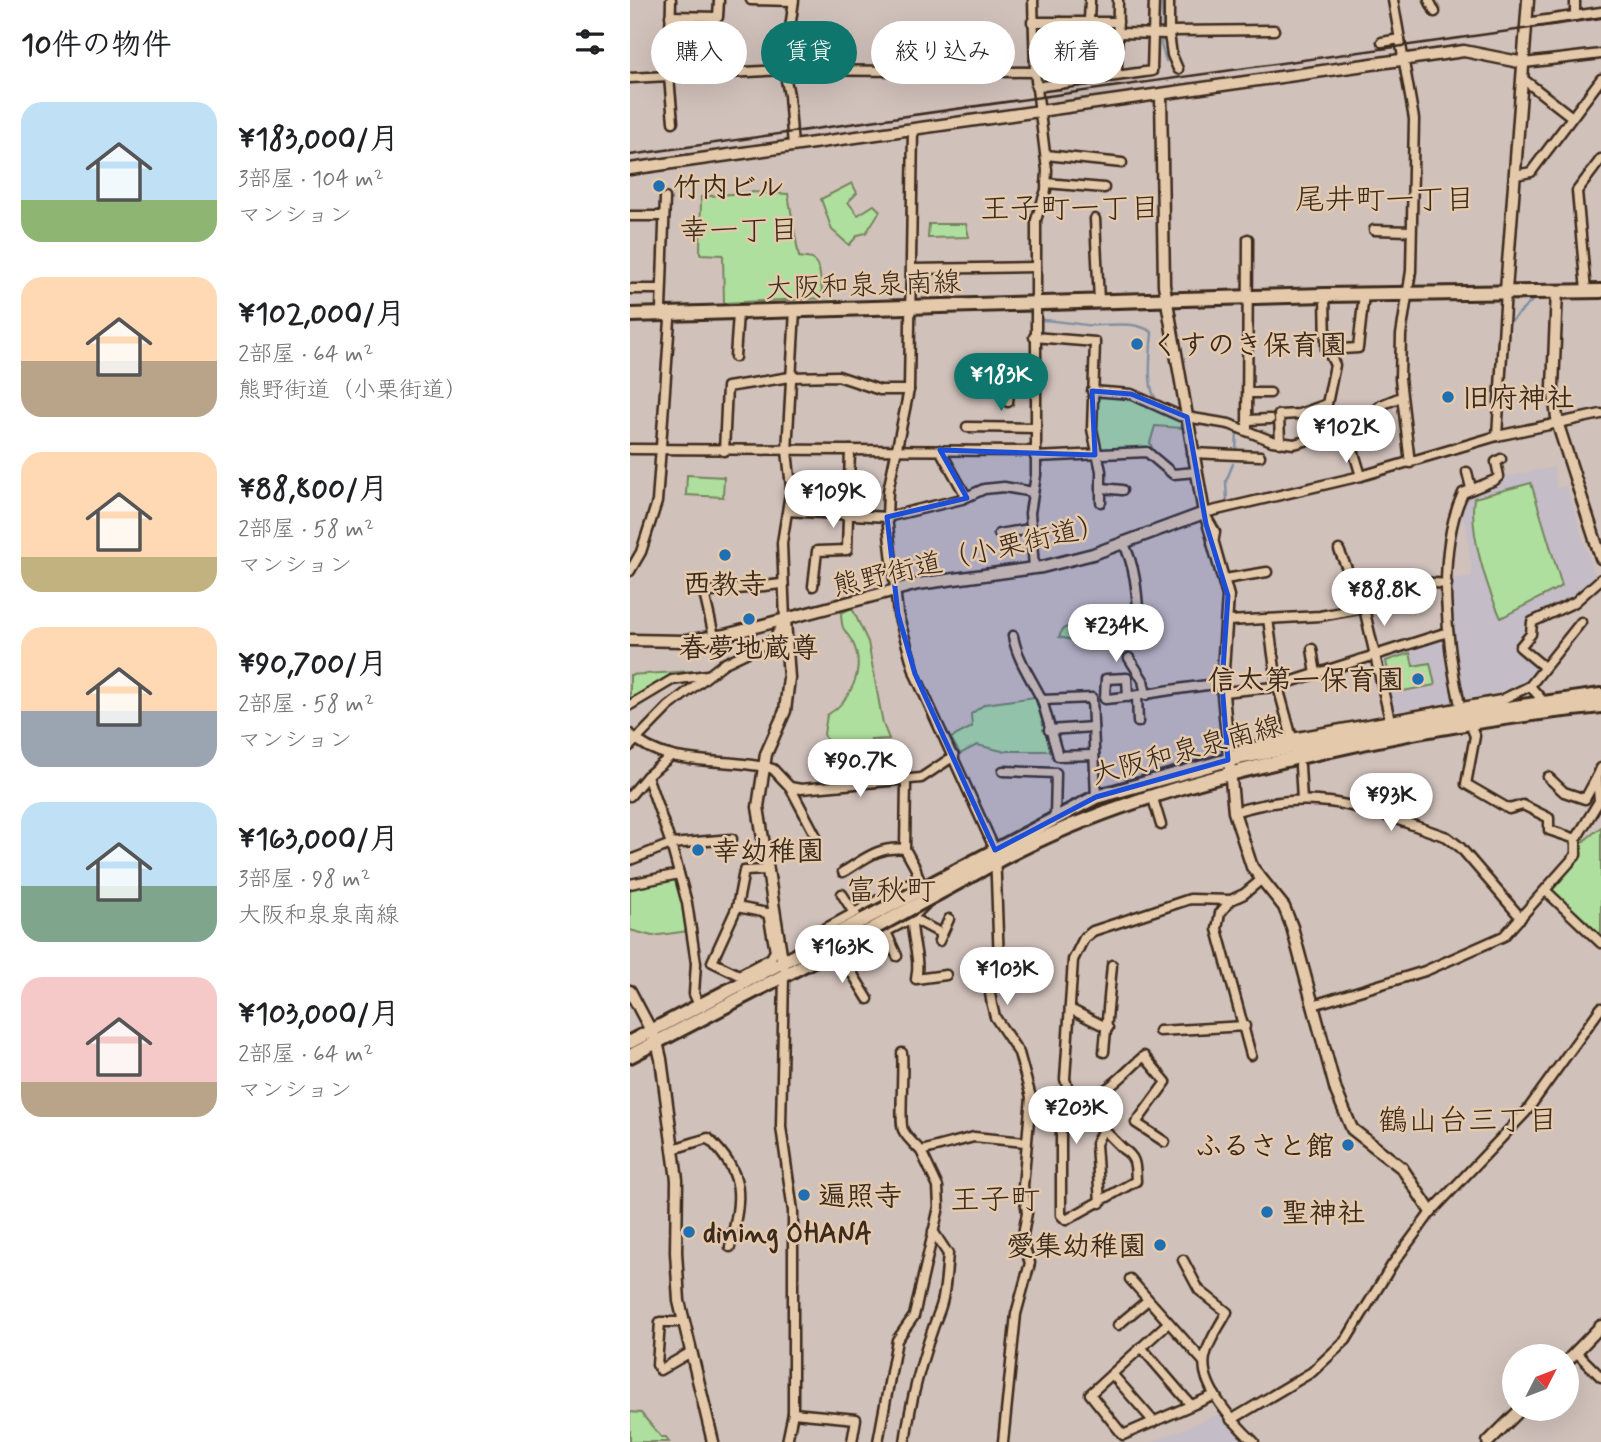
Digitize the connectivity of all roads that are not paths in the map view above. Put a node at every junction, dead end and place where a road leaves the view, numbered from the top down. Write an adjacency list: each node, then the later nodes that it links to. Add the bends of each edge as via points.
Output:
1 (671, 0): 16 (street)
2 (719, 0): 16 (street, via 718,17)
3 (751, 0): 13 (street)
4 (1033, 0): 20 (street)
5 (1090, 0): 21 (street)
6 (1118, 0): 22 (street)
7 (1154, 0): 27 (street)
8 (1169, 0): 26 (street)
9 (1393, 0): 28 (street)
10 (1429, 0): 14 (street)
11 (1528, 0): 23 (street)
12 (1575, 0): 17 (street)
13 (793, 1): 19 (street)
14 (1435, 12)
15 (1601, 12): 17 (street)
16 (670, 16): 18 (street)
17 (1575, 16): 23 (street)
18 (670, 21)
19 (790, 21)
20 (1032, 21)
21 (1089, 21)
22 (1118, 21)
23 (1526, 23): 32 (street)
24 (1274, 30): 26 (street)
25 (1125, 33): 27 (street)
26 (1169, 33): 27 (street); 33 (street)
27 (1155, 34): 36 (street, via 1152,72)
28 (1400, 39): 29 (street); 31 (street)
29 (1382, 42)
30 (1601, 54): 32 (street)
31 (1405, 59): 32 (street, via 1464,51); 46 (street); 64 (street, via 1414,119)
32 (1524, 63): 39 (street)
33 (1178, 69)
34 (857, 71): 35 (street)
35 (1029, 72)
36 (1125, 74)
37 (651, 77): 38 (street)
38 (630, 78)
39 (1523, 79): 48 (street); 56 (street)
40 (670, 84): 49 (street)
41 (787, 84): 51 (street)
42 (1036, 84): 45 (street)
43 (1059, 84): 45 (street)
44 (1600, 84): 48 (street)
45 (1036, 87): 47 (street)
46 (1161, 94): 47 (street); 78 (street, via 1161,243)
47 (1040, 110): 50 (street); 52 (street)
48 (1572, 117): 56 (street, via 1531,172)
49 (673, 122)
50 (914, 129): 51 (street); 67 (street)
51 (793, 146): 55 (street)
52 (1046, 155): 54 (street); 57 (street)
53 (1601, 159): 72 (street, via 1577,191)
54 (1122, 163)
55 (630, 169)
56 (1516, 175): 70 (street)
57 (1046, 183): 58 (street); 66 (street, via 1036,220)
58 (1104, 188)
59 (665, 198): 61 (street)
60 (630, 216): 61 (street)
61 (664, 216): 69 (street)
62 (1095, 219): 79 (street)
63 (1374, 230): 64 (street)
64 (1411, 231): 74 (street)
65 (1248, 239): 77 (street, via 1253,255)
66 (1035, 267): 67 (street); 80 (street)
67 (913, 269): 81 (street)
68 (630, 289): 69 (street)
69 (662, 289): 85 (street)
70 (1506, 290): 71 (main road, 大阪和泉泉南線); 74 (main road, 大阪和泉泉南線); 108 (street)
71 (1557, 291): 72 (main road, 大阪和泉泉南線); 103 (street, via 1553,387)
72 (1586, 291): 73 (main road, 大阪和泉泉南線)
73 (1601, 291)
74 (1409, 293): 75 (main road, 大阪和泉泉南線); 97 (street, via 1401,335)
75 (1364, 294): 76 (main road, 大阪和泉泉南線); 87 (street, via 1358,348)
76 (1325, 295): 77 (main road, 大阪和泉泉南線); 87 (street)
77 (1249, 298): 78 (main road, 大阪和泉泉南線); 95 (street)
78 (1167, 300): 79 (main road, 大阪和泉泉南線); 100 (street)
79 (1099, 301): 80 (main road, 大阪和泉泉南線)
80 (1038, 303): 81 (main road, 大阪和泉泉南線); 86 (street)
81 (912, 306): 82 (main road, 大阪和泉泉南線); 93 (street)
82 (795, 310): 83 (main road, 大阪和泉泉南線); 89 (street)
83 (738, 313): 85 (main road, 大阪和泉泉南線); 88 (street)
84 (630, 315): 85 (main road, 大阪和泉泉南線)
85 (666, 315): 111 (street, via 670,320)
86 (1034, 337): 92 (street); 94 (street, via 1095,342)
87 (1326, 350): 109 (street, via 1335,365 1327,404 1279,415)
88 (735, 357)
89 (790, 377): 93 (street, via 838,376 880,390); 115 (street, via 727,387); 116 (street)
90 (999, 383): 91 (street)
91 (1010, 383): 92 (street); 98 (street)
92 (1034, 384): 105 (street)
93 (909, 390): 113 (street)
94 (1092, 391): 100 (street, via 1131,394); 119 (street)
95 (1249, 393): 96 (street); 102 (street)
96 (1269, 393)
97 (1401, 397): 106 (street, via 1381,405); 122 (street)
98 (1008, 402)
99 (1601, 414): 103 (street, 熊野街道（小栗街道）)
100 (1187, 417): 107 (street); 117 (street)
101 (1270, 419): 102 (street)
102 (1248, 420): 107 (street)
103 (1558, 425): 108 (street, 熊野街道（小栗街道）); 143 (street)
104 (967, 427): 105 (street)
105 (1035, 428): 118 (street)
106 (1347, 430): 109 (street, via 1294,444); 125 (street)
107 (1247, 431): 109 (street)
108 (1497, 436): 122 (street, 熊野街道（小栗街道）)
109 (1280, 443)
110 (630, 449): 111 (street)
111 (659, 450): 115 (street); 145 (street, via 657,502)
112 (850, 450): 113 (street); 116 (street); 127 (street)
113 (896, 450): 114 (street); 137 (street)
114 (940, 450): 118 (street); 132 (street)
115 (724, 451): 116 (street)
116 (787, 451): 126 (street)
117 (1192, 453): 120 (street); 123 (street)
118 (1035, 454): 119 (street); 131 (street)
119 (1096, 455): 123 (street, via 1147,452 1173,474); 128 (street)
120 (1259, 456)
121 (1501, 459): 129 (street, via 1496,462 1499,476 1495,480)
122 (1410, 463): 125 (street, 熊野街道（小栗街道）)
123 (1196, 472): 135 (street)
124 (1467, 472): 129 (street)
125 (1361, 476): 135 (street, 熊野街道（小栗街道）)
126 (790, 479): 127 (street); 134 (street)
127 (849, 488): 136 (street)
128 (1102, 488): 130 (street); 133 (street)
129 (1471, 488): 150 (street, via 1461,498 1451,536)
130 (1122, 490)
131 (1033, 492): 132 (street, via 1004,487); 138 (street)
132 (966, 496): 137 (street)
133 (1101, 502)
134 (788, 511): 136 (street); 149 (street)
135 (1204, 513): 140 (street, 熊野街道（小栗街道）); 141 (street)
136 (848, 514): 137 (street); 151 (street, via 847,550 817,551)
137 (887, 517): 152 (street)
138 (1030, 529): 139 (street); 144 (street)
139 (999, 534)
140 (1123, 542): 144 (street, 熊野街道（小栗街道）); 156 (street, via 1136,577)
141 (1213, 543): 147 (street)
142 (1339, 550): 153 (street)
143 (1601, 558)
144 (1034, 569): 152 (street, 熊野街道（小栗街道）)
145 (630, 571)
146 (1268, 572): 147 (street)
147 (1225, 579): 157 (street)
148 (1601, 579): 168 (street, via 1574,602 1532,622 1531,634 1520,647)
149 (781, 584): 155 (street); 160 (street, via 704,593)
150 (1447, 584): 153 (street, via 1422,582); 159 (street)
151 (813, 586)
152 (897, 589): 155 (street, 熊野街道（小栗街道）); 189 (street, via 901,630 915,674 933,720)
153 (1364, 608): 154 (street, via 1320,617); 166 (street)
154 (1268, 619): 157 (street); 171 (street)
155 (785, 620): 160 (street, 熊野街道（小栗街道）); 163 (street); 164 (street)
156 (1139, 621)
157 (1228, 621): 173 (street)
158 (1581, 622): 168 (street)
159 (1448, 632): 166 (street); 180 (street)
160 (714, 636): 162 (street, 熊野街道（小栗街道）, via 684,641)
161 (1013, 636): 176 (street, via 1017,657)
162 (630, 639)
163 (773, 640): 164 (street); 170 (street)
164 (787, 646): 190 (street, via 785,711)
165 (1312, 649): 169 (street)
166 (1376, 655): 169 (street); 181 (street)
167 (1129, 658): 175 (street, via 1143,680)
168 (1544, 667): 172 (street)
169 (1316, 674): 171 (street)
170 (709, 675): 178 (street, via 671,680); 186 (street)
171 (1278, 686): 173 (street); 185 (street)
172 (1530, 686): 177 (street); 180 (street)
173 (1223, 688): 175 (street, via 1192,685); 191 (street)
174 (1601, 695): 177 (main road, 大阪和泉泉南線)
175 (1137, 696): 182 (street)
176 (1042, 700): 183 (street, via 1092,698); 184 (street)
177 (1543, 701): 180 (main road, 大阪和泉泉南線)
178 (630, 705)
179 (1601, 706): 180 (main road, 大阪和泉泉南線)
180 (1464, 714): 181 (street); 191 (main road, 大阪和泉泉南線); 209 (street, via 1475,736 1466,785 1509,809 1524,805 1549,818 1549,830)
181 (1390, 720): 185 (street)
182 (1138, 722)
183 (1093, 727): 184 (street); 187 (street)
184 (1049, 730): 187 (street, via 1058,756)
185 (1292, 738): 191 (street, via 1241,750)
186 (632, 740): 188 (street)
187 (1094, 755): 202 (street)
188 (671, 756): 190 (street); 195 (street)
189 (954, 756): 198 (street, via 921,778); 212 (street)
190 (763, 766): 199 (street, via 778,772); 214 (street, via 758,807)
191 (1228, 766): 200 (main road, 大阪和泉泉南線); 202 (main road, 大阪和泉泉南線); 204 (street)
192 (1300, 766): 203 (street)
193 (1601, 768): 197 (street)
194 (1003, 771): 205 (street, via 1056,773)
195 (647, 776): 201 (street); 210 (street)
196 (1548, 777): 197 (street, via 1564,792 1585,799)
197 (1597, 777): 209 (street, via 1599,801)
198 (906, 781): 199 (street); 211 (street)
199 (790, 787): 207 (street)
200 (1152, 795): 206 (street); 212 (main road, 大阪和泉泉南線)
201 (630, 796)
202 (1096, 797): 205 (main road, 大阪和泉泉南線)
203 (1302, 800): 204 (street); 226 (street, via 1350,804 1447,837)
204 (1234, 812): 218 (street, via 1242,844)
205 (1055, 818): 212 (main road, 大阪和泉泉南線)
206 (1161, 825)
207 (816, 836)
208 (732, 839): 210 (street)
209 (1576, 839): 220 (street, via 1576,855)
210 (671, 844): 213 (street); 216 (street)
211 (905, 849): 215 (street, via 867,855); 217 (street)
212 (995, 856): 228 (main road, 大阪和泉泉南線, bridge); 254 (street, via 999,963 989,987 995,1017 1018,1053 1031,1097)
213 (630, 860)
214 (767, 870): 223 (street, via 744,871); 224 (street)
215 (844, 872)
216 (679, 874): 219 (street); 239 (street)
217 (919, 878): 225 (street, via 925,905); 228 (street)
218 (1262, 879): 222 (street); 240 (street, via 1284,907)
219 (630, 884)
220 (1546, 891): 226 (street); 230 (street)
221 (842, 894): 228 (street)
222 (1231, 900): 242 (street, via 1190,899 1093,931 1073,960); 243 (street, via 1220,913 1217,929)
223 (737, 907): 224 (street); 224 (street, via 712,962 740,975 771,958 775,951)
224 (772, 914): 235 (street)
225 (912, 918): 227 (street, via 940,938); 229 (street); 236 (street, via 916,979)
226 (1521, 918): 240 (street, via 1504,936 1425,971)
227 (949, 919)
228 (862, 921): 231 (main road, 大阪和泉泉南線); 235 (main road, 大阪和泉泉南線, via 799,952)
229 (886, 932): 232 (street); 233 (street)
230 (1601, 943)
231 (825, 952): 232 (street, via 834,959); 235 (main road, 大阪和泉泉南線)
232 (841, 955): 238 (street, via 866,987)
233 (897, 956)
234 (1112, 965): 244 (street)
235 (783, 968): 239 (main road, 大阪和泉泉南線); 246 (main road, 大阪和泉泉南線); 278 (street, via 781,1127 793,1211)
236 (946, 975)
237 (630, 991): 246 (street)
238 (868, 999)
239 (699, 1005): 246 (main road, 大阪和泉泉南線)
240 (1313, 1005): 259 (street, via 1336,1091 1352,1129 1402,1168)
241 (1601, 1008): 259 (street, via 1526,1112)
242 (1070, 1009): 244 (street); 252 (street, via 1065,1079)
243 (1245, 1026): 245 (street); 250 (street)
244 (1108, 1028): 248 (street)
245 (1159, 1031)
246 (655, 1036): 247 (main road, 大阪和泉泉南線); 251 (main road, 大阪和泉泉南線); 256 (street)
247 (630, 1042)
248 (1104, 1052)
249 (902, 1053): 257 (street, via 901,1121)
250 (1251, 1055)
251 (630, 1056)
252 (1079, 1104): 253 (street); 255 (street, via 1107,1089 1144,1056 1166,1082 1136,1122); 258 (street, via 1061,1131 1061,1215 1066,1220)
253 (1103, 1129): 258 (street, via 1097,1144); 258 (street, via 1135,1159 1136,1181)
254 (1025, 1142): 257 (street, via 974,1137); 287 (street, via 1027,1213 1022,1240 1031,1263 1016,1314)
255 (1165, 1142)
256 (673, 1149): 261 (street, via 708,1138 729,1158 739,1206); 265 (street)
257 (921, 1151): 260 (street, via 940,1197)
258 (1100, 1203)
259 (1431, 1212): 279 (street, via 1335,1352 1312,1372)
260 (933, 1231): 285 (street, via 914,1316 897,1340); 286 (street, via 948,1254 940,1308 922,1359)
261 (730, 1247)
262 (1183, 1259): 273 (street, via 1199,1290 1227,1312)
263 (1130, 1279): 264 (street)
264 (1148, 1300): 266 (street); 267 (street)
265 (683, 1322): 271 (street); 271 (street, via 660,1322 657,1365 660,1370)
266 (1168, 1323): 269 (street); 273 (street)
267 (1118, 1325)
268 (1601, 1326): 270 (street)
269 (1141, 1347): 274 (street); 277 (street)
270 (1579, 1349)
271 (691, 1352): 282 (street)
272 (1579, 1355): 275 (street)
273 (1204, 1362): 276 (street)
274 (1112, 1374): 281 (street); 281 (street, via 1090,1394 1123,1435)
275 (1601, 1377)
276 (1215, 1395): 277 (street); 279 (street)
277 (1191, 1405): 281 (street)
278 (793, 1413): 283 (street); 284 (street, via 856,1419)
279 (1231, 1420): 288 (street)
280 (1509, 1421): 289 (street)
281 (1154, 1422)
282 (713, 1442)
283 (787, 1442)
284 (852, 1442)
285 (878, 1442)
286 (905, 1442)
287 (1003, 1442)
288 (1254, 1442)
289 (1488, 1442)

